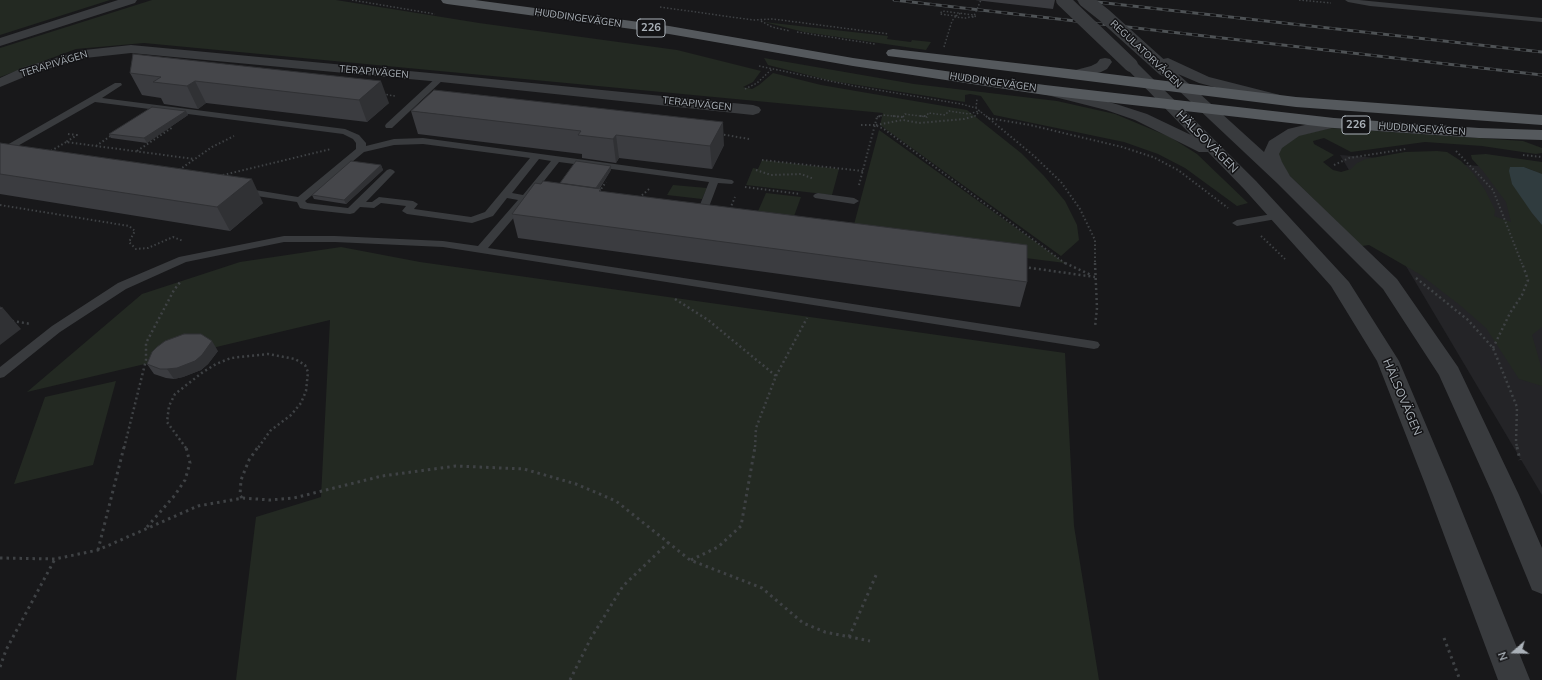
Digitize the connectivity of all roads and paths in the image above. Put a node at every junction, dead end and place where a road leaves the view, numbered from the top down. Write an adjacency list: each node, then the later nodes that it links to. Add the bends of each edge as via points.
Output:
1 (131, 0): 23 (street)
2 (352, 0): 12 (path)
3 (447, 0): 35 (main road, HUDDINGEVÄGEN / 226, via 669,30 853,62)
4 (981, 0): 13 (path, bridge)
5 (1059, 0): 29 (street, via 1102,49 1105,62 1102,66)
6 (1063, 0): 33 (street, REGULATORVÄGEN, bridge)
7 (1085, 0): 20 (street, REGULATORVÄGEN, bridge)
8 (1348, 0): 15 (lane)
9 (660, 7): 14 (path)
10 (630, 12): 19 (main road, HUDDINGEVÄGEN / 226)
11 (961, 13): 13 (path, bridge, via 956,16 940,14 942,11)
12 (437, 14)
13 (975, 16): 25 (path, bridge, via 955,17)
14 (753, 20): 16 (path); 17 (path)
15 (1542, 20)
16 (760, 21): 18 (path, via 773,19); 24 (path, via 785,30)
17 (750, 23)
18 (895, 35)
19 (780, 36)
20 (1130, 38): 34 (street, REGULATORVÄGEN, bridge); 39 (street, bridge, via 1183,71 1217,84)
21 (941, 40): 22 (path)
22 (949, 41)
23 (0, 42)
24 (880, 48): 29 (main road, HUDDINGEVÄGEN / 226)
25 (942, 51)
26 (760, 63): 28 (path)
27 (757, 66): 28 (path)
28 (772, 69): 36 (path, via 758,83); 41 (path)
29 (1077, 74): 33 (main road, HUDDINGEVÄGEN / 226)
30 (441, 78): 31 (street, TERAPIVÄGEN, via 130,49 84,54 29,70); 43 (street, TERAPIVÄGEN); 53 (lane)
31 (0, 83)
32 (118, 85): 38 (lane)
33 (1150, 85): 34 (main road, HUDDINGEVÄGEN / 226); 40 (street, REGULATORVÄGEN)
34 (1185, 89): 39 (main road, HUDDINGEVÄGEN / 226); 42 (street, REGULATORVÄGEN)
35 (1045, 90): 40 (main road, HUDDINGEVÄGEN / 226); 64 (street, via 1141,117)
36 (741, 91)
37 (977, 96): 41 (path)
38 (94, 99): 45 (lane); 54 (lane)
39 (1296, 102): 48 (main road, HUDDINGEVÄGEN / 226)
40 (1170, 105): 42 (main road, HUDDINGEVÄGEN / 226); 64 (street, HÄLSOVÄGEN)
41 (976, 108): 44 (path)
42 (1206, 108): 50 (main road, HUDDINGEVÄGEN / 226); 79 (street, HÄLSOVÄGEN)
43 (753, 110)
44 (980, 111): 46 (path); 47 (path, via 964,120 920,122); 47 (path, via 969,114 949,111 945,115 928,113 927,116 905,114)
45 (195, 112): 49 (lane); 62 (path)
46 (987, 117): 95 (path, via 1122,147 1153,157 1178,170); 108 (path, via 1061,182 1076,204 1095,240)
47 (903, 118): 52 (path); 52 (path, via 883,115 877,117)
48 (1542, 120)
49 (263, 121): 59 (lane, via 345,132 356,137); 67 (path, via 212,147)
50 (1334, 123): 56 (main road, HUDDINGEVÄGEN / 226); 79 (street, via 1294,132 1275,145 1271,154 1273,162)
51 (861, 125): 52 (path)
52 (875, 125): 73 (path); 108 (path, via 1068,265)
53 (389, 126)
54 (40, 130): 57 (path, via 77,135); 63 (lane)
55 (116, 133): 58 (path)
56 (1542, 135)
57 (66, 142): 58 (path); 69 (path)
58 (96, 146): 62 (path)
59 (361, 147): 65 (lane, via 423,141); 77 (path, via 339,148); 89 (lane)
60 (1453, 148): 113 (path, via 1493,190 1528,280)
61 (1409, 149): 70 (path, via 1349,158)
62 (137, 152): 67 (path)
63 (0, 155): 69 (lane)
64 (1220, 155): 100 (street, HÄLSOVÄGEN)
65 (537, 156): 66 (lane); 84 (lane)
66 (557, 159): 71 (lane); 87 (lane)
67 (194, 160): 74 (path)
68 (762, 160): 73 (path)
69 (35, 161)
70 (1334, 165)
71 (617, 167): 76 (lane); 85 (path)
72 (756, 170): 88 (path, via 771,175 801,174 811,177)
73 (863, 171): 92 (path)
74 (177, 172)
75 (390, 172): 93 (lane)
76 (664, 173): 78 (lane); 90 (path)
77 (218, 177)
78 (715, 180): 80 (lane); 99 (lane, via 695,220)
79 (1284, 180): 125 (street, HÄLSOVÄGEN, via 1390,284 1450,373)
80 (729, 182)
81 (740, 187): 86 (path)
82 (236, 190): 89 (lane)
83 (737, 193): 99 (path)
84 (505, 195): 87 (lane); 96 (lane)
85 (597, 195)
86 (818, 196): 88 (lane)
87 (526, 198): 91 (lane); 97 (lane)
88 (841, 199): 92 (lane)
89 (300, 200): 93 (lane, via 304,206 350,212)
90 (637, 200)
91 (547, 201)
92 (854, 201)
93 (358, 204): 96 (lane, via 374,205 379,200 413,204 407,211 472,220)
94 (0, 205): 102 (path, via 128,226 135,231 129,242 136,249 148,248 173,237)
95 (1232, 211)
96 (489, 214): 97 (lane)
97 (508, 217): 101 (lane)
98 (1237, 223): 100 (lane)
99 (724, 224)
100 (1269, 226): 103 (path, via 1286,259); 132 (street, HÄLSOVÄGEN, via 1339,282 1388,361)
101 (481, 250): 102 (lane, via 417,242 284,239); 107 (lane)
102 (211, 253): 111 (lane, via 183,260 122,286)
103 (1292, 259)
104 (1024, 267): 108 (path)
105 (185, 276): 120 (path, via 174,290 146,343 146,360)
106 (1413, 276): 113 (path, via 1468,320)
107 (664, 277): 109 (lane); 115 (path, via 674,298 708,320)
108 (1095, 277): 112 (path, via 1097,308)
109 (817, 301): 112 (lane); 115 (path)
110 (7, 320): 111 (path)
111 (56, 329): 114 (lane)
112 (1094, 345)
113 (1493, 348): 116 (path, via 1517,407 1516,442)
114 (0, 374)
115 (776, 376): 123 (path, via 756,428 755,454 741,526 718,547)
116 (1520, 463)
117 (243, 498): 118 (path, via 198,506); 118 (path, via 240,495 241,480 249,460 270,431 291,415 301,403 306,391 308,372 305,364 296,359 264,354 231,358 203,372 175,394 168,410 168,422 187,449 190,463 188,472 175,495); 119 (path, via 294,498 382,476 456,466 524,469 576,484 616,501)
118 (146, 528): 120 (path)
119 (670, 542): 123 (path); 130 (path, via 623,586 591,638)
120 (98, 550): 122 (path)
121 (0, 558): 122 (path)
122 (55, 559): 129 (path, via 6,650)
123 (690, 560): 126 (path, via 762,588 803,624)
124 (877, 573): 126 (path)
125 (1542, 581)
126 (849, 637): 128 (path)
127 (1444, 638): 131 (path)
128 (870, 641)
129 (0, 667)
130 (570, 680)
131 (1460, 680)
132 (1514, 680)

